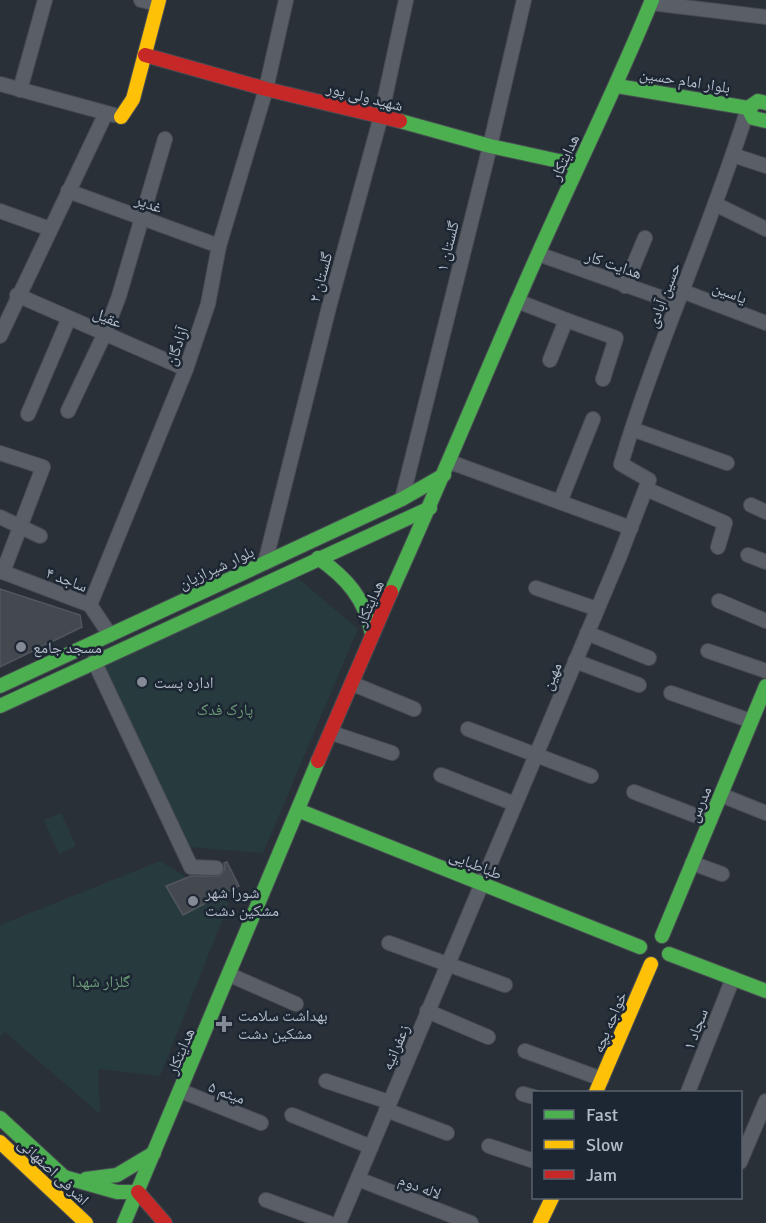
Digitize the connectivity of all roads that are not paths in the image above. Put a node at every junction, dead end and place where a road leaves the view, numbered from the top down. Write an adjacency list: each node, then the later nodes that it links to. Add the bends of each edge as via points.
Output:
1 (45, 0): 13 (street)
2 (141, 0): 6 (street)
3 (286, 0): 12 (street, آزادگان)
4 (406, 0): 17 (street, گلستان ۲)
5 (524, 0): 21 (street, گلستان ۱)
6 (158, 2): 9 (main road)
7 (652, 2): 8 (street); 11 (main road, هدایتکار)
8 (766, 17)
9 (145, 55): 12 (main road, شهید ولی پور); 18 (main road, via 133,99)
10 (0, 84): 13 (street)
11 (617, 86): 15 (main road, بلوار امام حسین); 23 (main road, هدایتکار)
12 (266, 89): 17 (main road, شهید ولی پور); 32 (street, آزادگان)
13 (20, 90): 16 (street)
14 (766, 103): 15 (main road, بلوار امام حسین, via 758,101)
15 (748, 108): 19 (main road, بلوار امام حسین, via 753,118); 22 (street, حسین آبادی)
16 (106, 113): 18 (street); 25 (street)
17 (381, 116): 21 (main road, شهید ولی پور); 69 (street, گلستان ۲)
18 (121, 117)
19 (766, 121)
20 (165, 139): 28 (street)
21 (490, 147): 23 (main road, شهید ولی پور); 55 (street, گلستان ۱)
22 (734, 155): 24 (street); 26 (street, حسین آبادی)
23 (578, 165): 33 (main road, هدایتکار)
24 (766, 166)
25 (68, 191): 28 (street, غدیر); 29 (street)
26 (715, 204): 30 (street); 35 (street, حسین آبادی)
27 (0, 210): 29 (street)
28 (142, 217): 32 (street, غدیر); 42 (street)
29 (50, 229): 36 (street)
30 (766, 229)
31 (645, 238): 34 (street)
32 (219, 246): 44 (street, آزادگان, via 208,304)
33 (538, 254): 34 (street, هدایت کار); 37 (main road, هدایتکار)
34 (625, 286): 35 (street, هدایت کار, via 668,300)
35 (681, 294): 40 (street, یاسین); 49 (street, حسین آبادی)
36 (17, 295): 38 (street, عقیل); 41 (street)
37 (517, 301): 39 (street); 51 (main road, هدایتکار)
38 (69, 318): 42 (street, عقیل); 47 (street)
39 (566, 320): 43 (street); 45 (street, via 616,338)
40 (766, 323)
41 (1, 333)
42 (105, 333): 44 (street, عقیل); 46 (street)
43 (550, 360)
44 (186, 369): 73 (street, آزادگان)
45 (603, 380)
46 (68, 411)
47 (28, 414)
48 (593, 419): 56 (street)
49 (632, 429): 52 (street); 54 (street, حسین آبادی, via 621,464)
50 (0, 453): 62 (street, via 43,467)
51 (450, 462): 53 (main road, هدایتکار); 56 (street)
52 (727, 463)
53 (444, 475): 55 (main road, بلوار شیرازیان); 58 (main road, هدایتکار)
54 (647, 485): 63 (street, مهین); 65 (street, via 725,523)
55 (402, 499): 61 (main road); 69 (main road, بلوار شیرازیان)
56 (560, 502): 63 (street)
57 (751, 505): 59 (street)
58 (430, 508): 61 (main road, بلوار شیرازیان); 77 (main road, هدایتکار)
59 (766, 512)
60 (0, 517): 62 (street)
61 (411, 518): 67 (main road, بلوار شیرازیان)
62 (21, 527): 64 (street); 70 (street)
63 (631, 528): 74 (street, مهین)
64 (40, 536)
65 (718, 546)
66 (748, 555): 68 (street)
67 (318, 558): 77 (main road, via 354,586 369,615); 81 (main road, بلوار شیرازیان)
68 (766, 562)
69 (265, 563): 78 (main road, بلوار شیرازیان)
70 (2, 572): 73 (street, ساجد ۴)
71 (536, 588): 74 (street)
72 (718, 601): 75 (street)
73 (90, 605): 78 (street, ساجد ۴)
74 (597, 609): 76 (street, مهین)
75 (766, 621)
76 (588, 633): 80 (street); 82 (street, مهین)
77 (372, 634): 84 (main road, هدایتکار)
78 (110, 635): 86 (main road, بلوار شیرازیان)
79 (708, 651): 83 (street)
80 (649, 658)
81 (94, 661): 89 (main road, بلوار شیرازیان); 105 (street, via 190,867)
82 (575, 662): 85 (street); 95 (street, مهین)
83 (766, 671)
84 (353, 684): 90 (street); 93 (main road, هدایتکار)
85 (639, 685)
86 (0, 686)
87 (671, 693): 91 (street)
88 (764, 694): 91 (main road, مدرس)
89 (0, 706)
90 (414, 709)
91 (751, 722): 99 (main road, مدرس)
92 (468, 729): 95 (street)
93 (332, 733): 94 (street); 101 (main road, هدایتکار)
94 (392, 753)
95 (535, 757): 97 (street); 100 (street, مهین)
96 (441, 775): 100 (street)
97 (591, 776)
98 (634, 792): 103 (street)
99 (721, 795): 102 (street); 103 (main road, مدرس)
100 (515, 804): 107 (street, مهین)
101 (300, 811): 107 (main road, طباطبایی); 114 (main road, هدایتکار)
102 (766, 813)
103 (710, 820): 104 (main road, مدرس)
104 (692, 863): 106 (street); 108 (main road, مدرس)
105 (216, 868)
106 (722, 874)
107 (481, 884): 110 (main road, طباطبایی); 113 (street, زعفرانیه)
108 (662, 936): 110 (main road, via 647,936); 111 (main road, via 670,947)
109 (389, 943): 113 (street)
110 (640, 947): 112 (main road, via 645,961)
111 (669, 954): 112 (main road, via 665,960); 115 (main road)
112 (651, 964): 123 (main road, خواجه بچه)
113 (447, 965): 116 (street); 119 (street, زعفرانیه)
114 (230, 975): 118 (street); 125 (main road, هدایتکار)
115 (733, 978): 117 (main road); 124 (street, سجاد ۱)
116 (505, 985)
117 (766, 991)
118 (296, 1004)
119 (427, 1011): 120 (street); 127 (street, زعفرانیه)
120 (488, 1037)
121 (525, 1051): 123 (street)
122 (326, 1080): 127 (street)
123 (599, 1086)
124 (688, 1091)
125 (181, 1092): 130 (street, میثم ۵); 135 (main road, هدایتکار)
126 (766, 1101): 137 (street)
127 (388, 1106): 131 (street); 133 (street, زعفرانیه)
128 (292, 1115): 133 (street)
129 (0, 1118): 138 (main road, اشرفی اصفهانی)
130 (261, 1123)
131 (447, 1133)
132 (0, 1142): 143 (main road, اشرفی اصفهانی)
133 (371, 1146): 139 (street, زعفرانیه)
134 (489, 1146): 136 (street)
135 (154, 1153): 138 (main road, via 117,1175 100,1179); 140 (main road, هدایتکار)
136 (532, 1160)
137 (742, 1160)
138 (64, 1177): 140 (main road, اشرفی اصفهانی, via 117,1192)
139 (357, 1179): 147 (street, زعفرانیه); 148 (street, لاله دوم)
140 (138, 1192): 144 (main road, هدایتکار); 145 (main road)
141 (551, 1199): 149 (main road)
142 (266, 1200): 146 (street)
143 (86, 1223)
144 (123, 1223)
145 (165, 1223)
146 (329, 1223)
147 (339, 1223)
148 (471, 1223)
149 (540, 1223)

